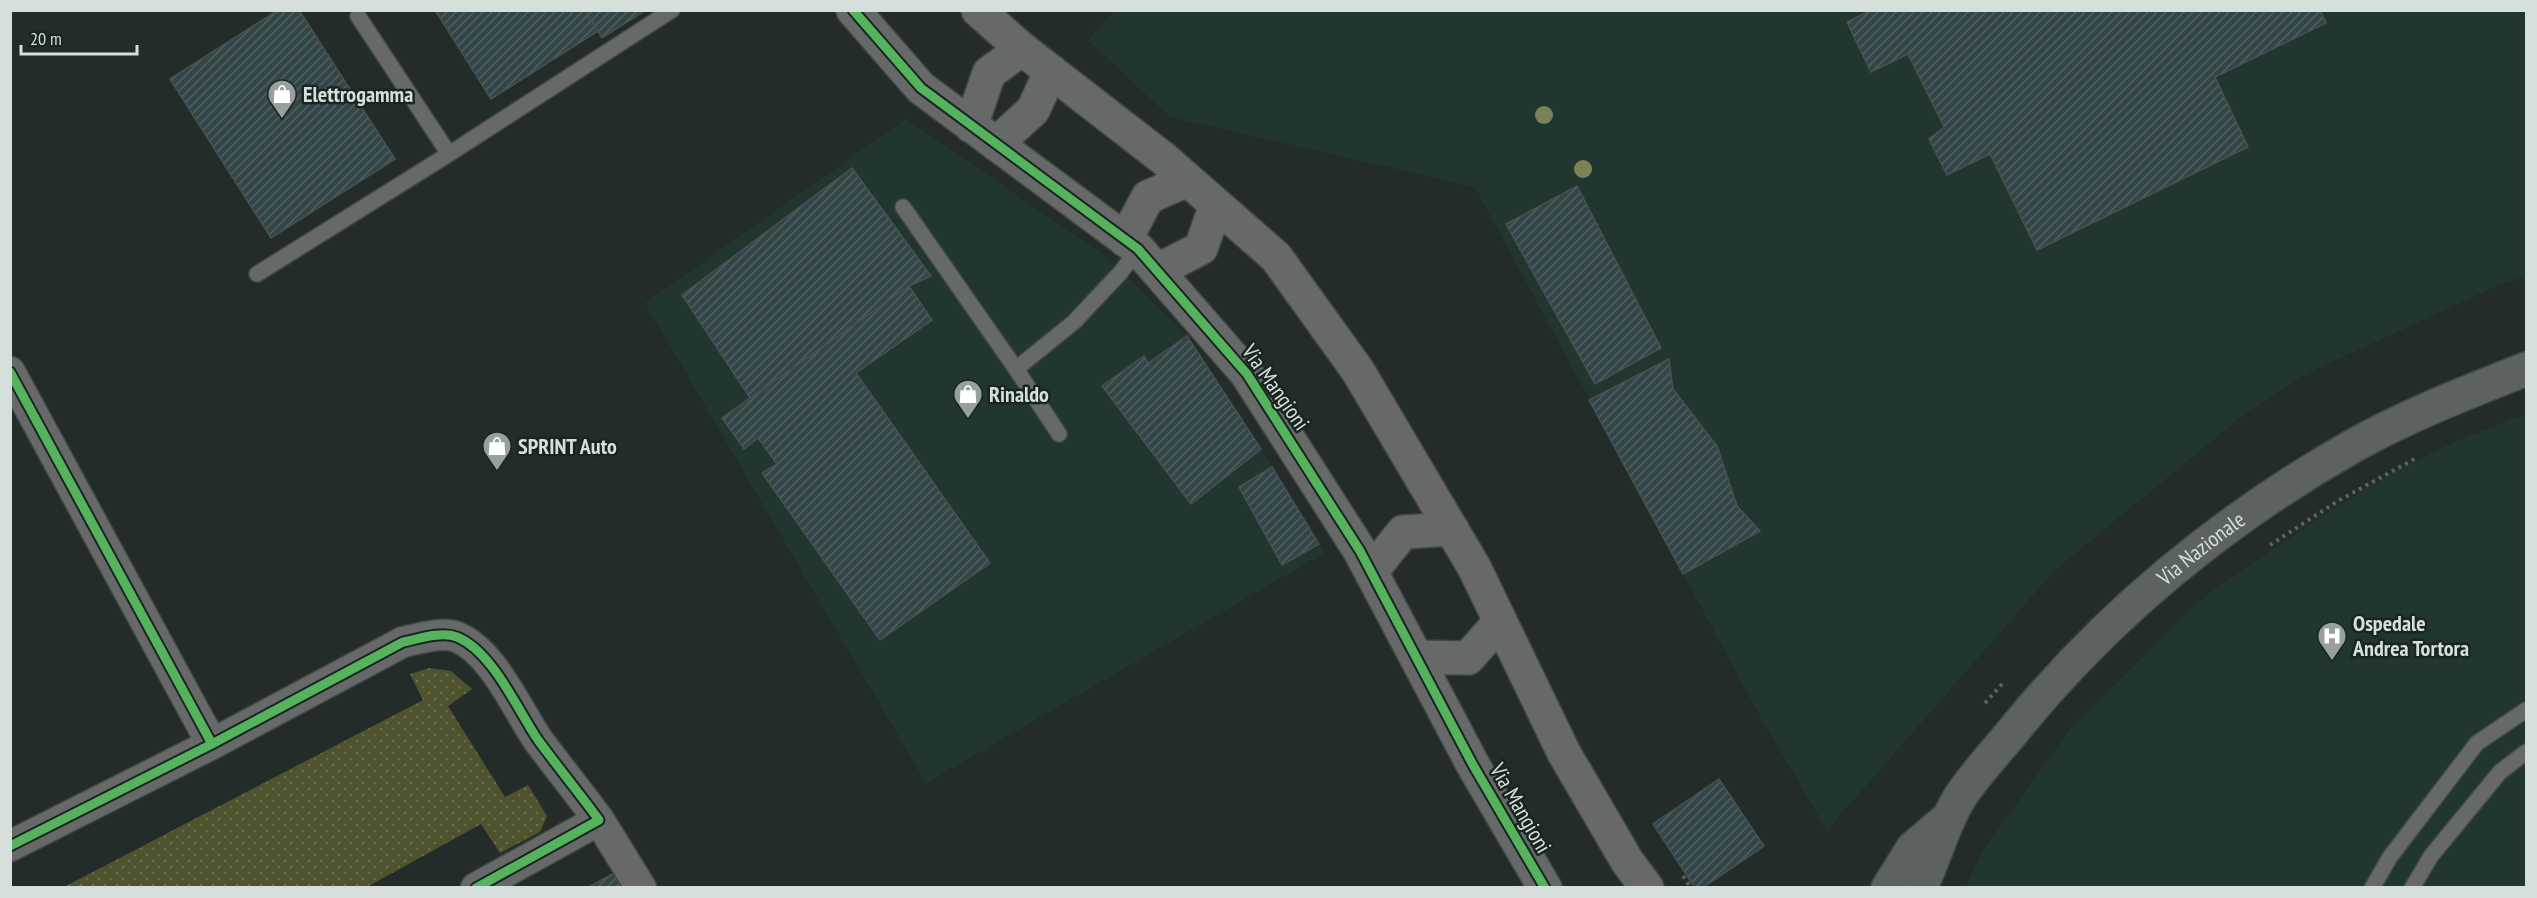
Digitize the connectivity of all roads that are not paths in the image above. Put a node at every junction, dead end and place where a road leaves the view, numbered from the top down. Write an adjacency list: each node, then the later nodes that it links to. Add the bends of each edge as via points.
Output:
1 (672, 10): 8 (lane)
2 (853, 10): 7 (street, Via Mangioni, via 921,88)
3 (978, 10): 5 (street)
4 (358, 16): 8 (lane)
5 (1022, 49): 6 (street); 7 (street, via 988,73)
6 (1051, 71): 7 (street, via 1033,110); 9 (street)
7 (984, 135): 12 (street, Via Mangioni)
8 (449, 154): 13 (lane)
9 (1187, 180): 10 (street); 12 (street, via 1148,197)
10 (1216, 205): 12 (street, via 1201,248); 18 (street, via 1276,256 1358,371)
11 (903, 207): 14 (lane)
12 (1140, 253): 14 (lane, via 1074,322); 19 (street, Via Mangioni, via 1247,374)
13 (257, 274)
14 (1016, 369): 17 (lane)
15 (2526, 369): 26 (main road, Via Nazionale, via 2445,401 2353,446 2238,518 2086,647 1962,794)
16 (10, 372): 23 (street)
17 (1059, 434)
18 (1452, 529): 19 (street, via 1403,532); 20 (street)
19 (1371, 572): 21 (street, Via Mangioni)
20 (1500, 622): 21 (street, via 1468,658); 31 (street, via 1564,753)
21 (1416, 657): 30 (street, Via Mangioni)
22 (2526, 710): 34 (lane, via 2477,743 2390,857)
23 (212, 744): 25 (street, via 403,642 455,636 488,662 538,740); 27 (street)
24 (2526, 752): 35 (lane, via 2500,772 2431,856)
25 (599, 820): 28 (street); 29 (street)
26 (1946, 820): 32 (main road, Via Nazionale, via 1913,848); 33 (main road, Via Nazionale, via 1934,862)
27 (10, 846)
28 (476, 888)
29 (641, 888)
30 (1545, 888)
31 (1647, 888)
32 (1887, 888)
33 (1920, 888)
34 (2372, 888)
35 (2412, 888)

